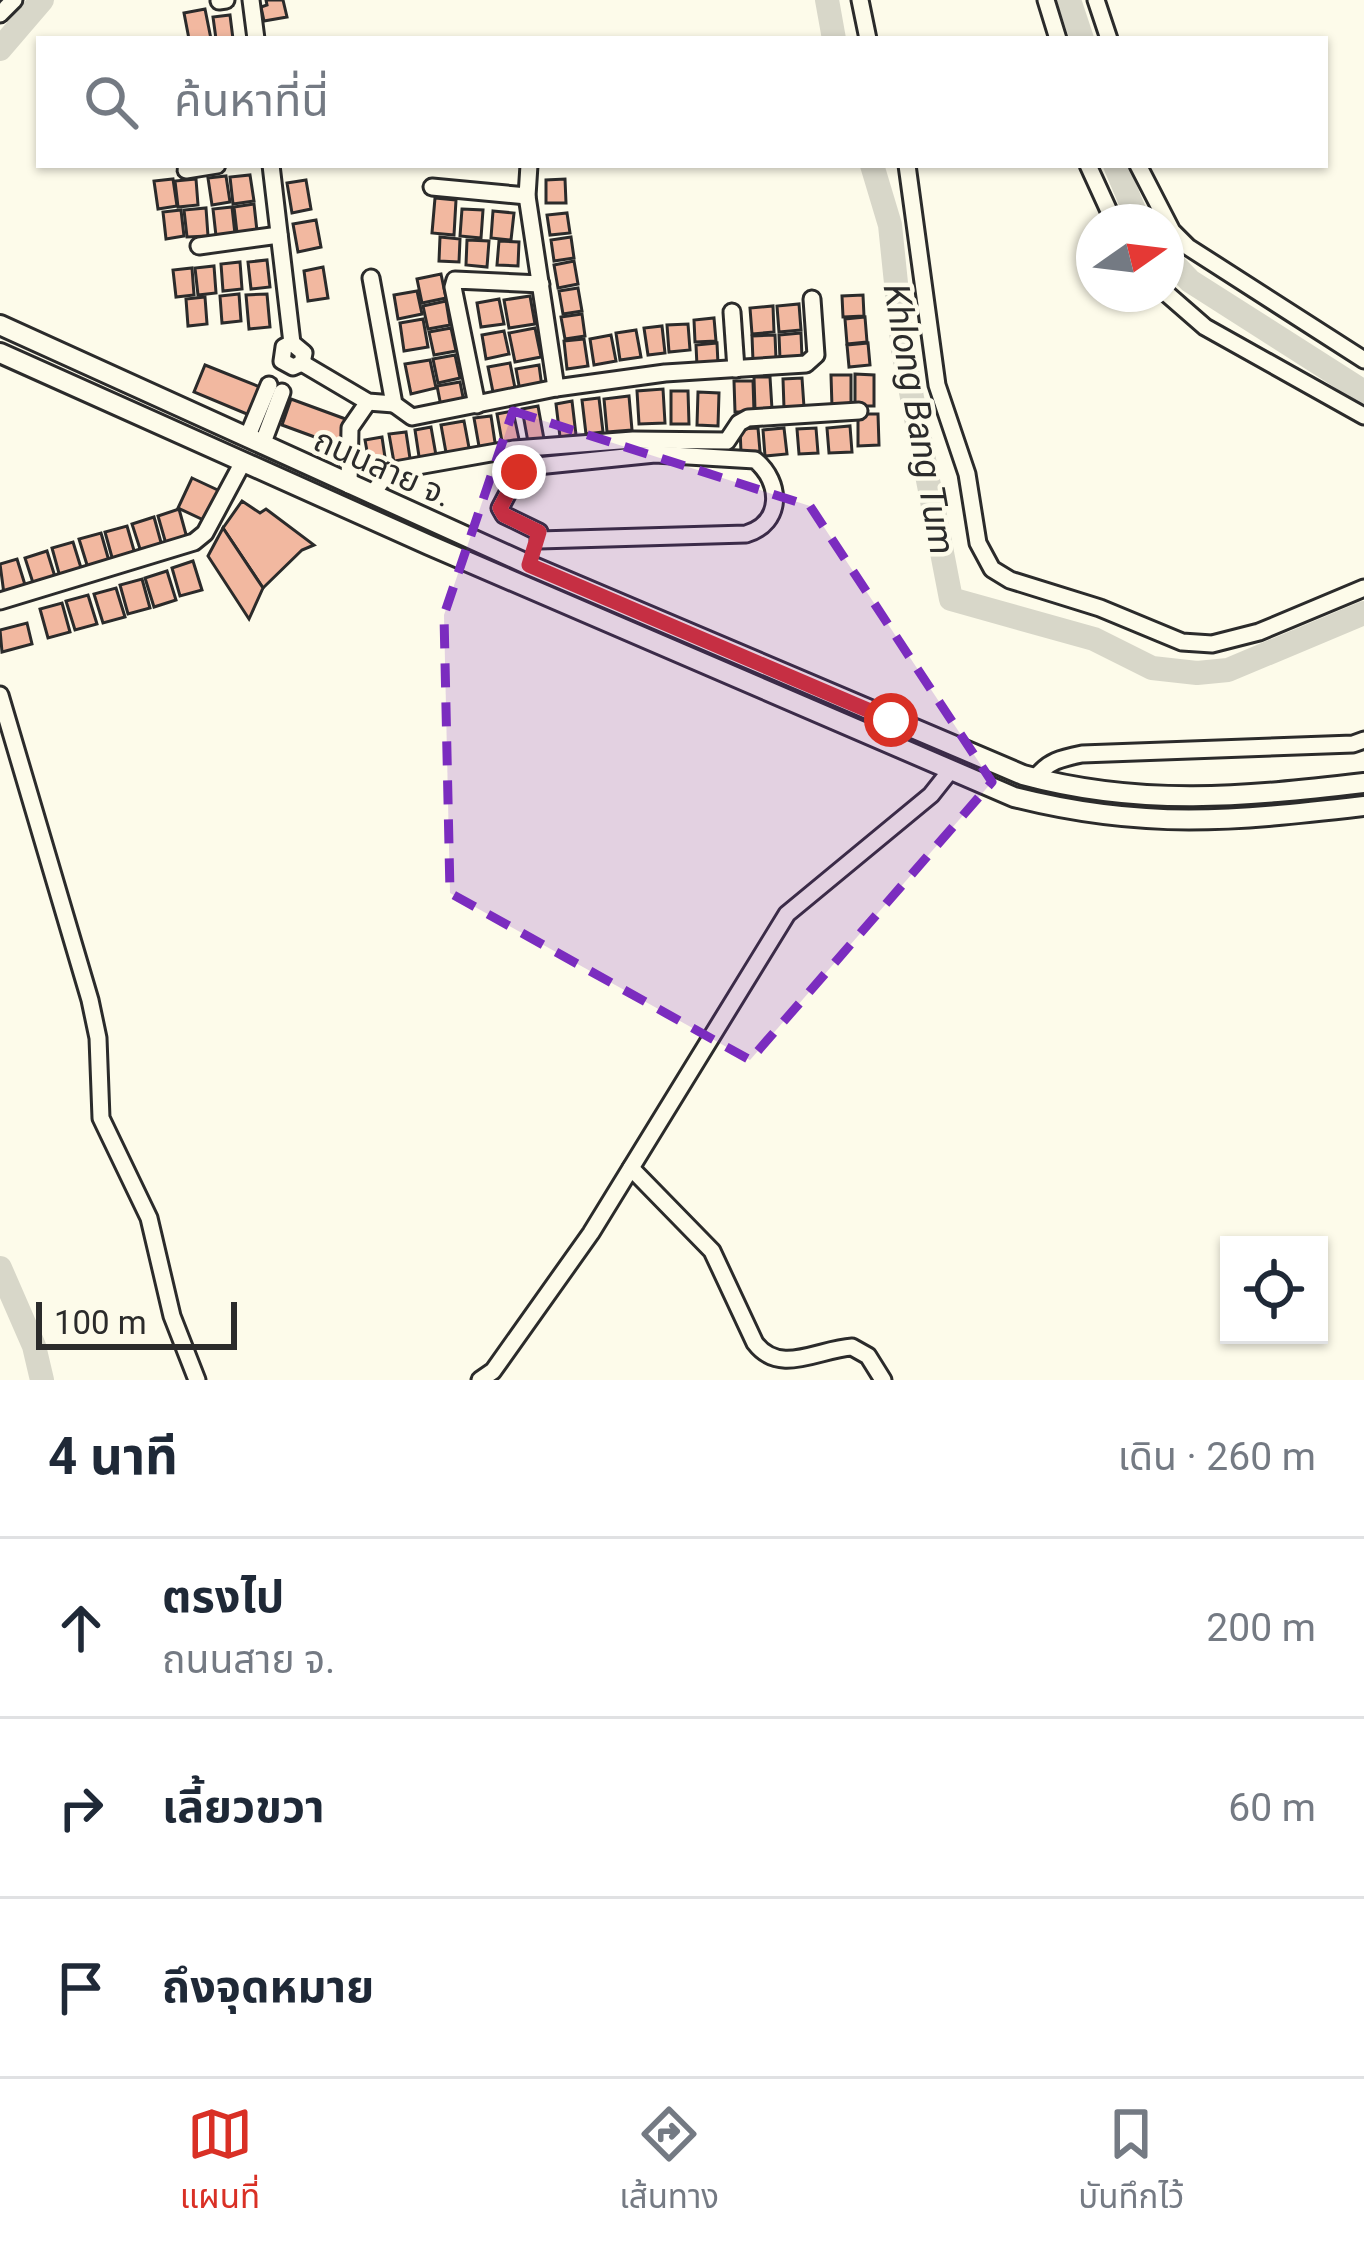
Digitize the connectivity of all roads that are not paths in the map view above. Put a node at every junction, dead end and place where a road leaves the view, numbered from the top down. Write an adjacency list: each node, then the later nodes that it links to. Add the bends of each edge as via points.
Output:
1 (14, 0): 6 (street)
2 (251, 0): 7 (street)
3 (860, 0): 8 (street)
4 (1046, 0): 9 (street)
5 (1096, 0): 10 (street)
6 (0, 14)
7 (256, 36)
8 (867, 36)
9 (1057, 36)
10 (1108, 36)
11 (199, 168): 17 (street)
12 (271, 168): 21 (street)
13 (529, 168): 19 (street)
14 (907, 168): 45 (street, via 937,385 968,474 977,543 992,569 1181,642 1212,644)
15 (1089, 168): 20 (street)
16 (1140, 168): 30 (street, via 1189,248)
17 (186, 170)
18 (432, 187): 19 (street)
19 (527, 196): 24 (street)
20 (1106, 204)
21 (279, 235): 22 (street); 32 (street)
22 (199, 246)
23 (371, 278): 35 (street)
24 (541, 284): 33 (street); 36 (street, via 455,280)
25 (812, 299): 31 (street, via 810,362)
26 (1184, 308): 38 (street)
27 (732, 312): 31 (street)
28 (0, 325): 39 (main road, ถนนสาย จ.)
29 (0, 353): 40 (main road, ถนนสาย จ.)
30 (1364, 360)
31 (736, 369): 33 (street)
32 (285, 370): 34 (street); 39 (street)
33 (556, 388): 36 (street)
34 (368, 402): 35 (street); 41 (street, via 350,428)
35 (394, 404): 36 (street, via 412,417)
36 (477, 405)
37 (860, 411): 42 (street, via 748,418 727,441 494,452 395,470)
38 (1364, 416)
39 (255, 442): 41 (main road, ถนนสาย จ.)
40 (243, 462): 46 (street, via 194,542); 49 (main road, ถนนสาย จ.)
41 (349, 485): 42 (main road, ถนนสาย จ.)
42 (372, 495): 44 (main road, ถนนสาย จ.)
43 (539, 540): 43 (street, via 539,532 500,508 527,467 656,454 755,460 776,494 767,523 746,534); 44 (street)
44 (529, 565): 50 (main road, ถนนสาย จ.)
45 (1364, 588)
46 (0, 602)
47 (0, 694): 54 (street, via 90,1000 100,1118 149,1218)
48 (1364, 740): 50 (street, via 1082,754 1058,759)
49 (950, 771): 52 (main road, ถนนสาย จ., via 1045,805 1160,821); 53 (street, via 788,914)
50 (1035, 778): 51 (main road, ถนนสาย จ., via 1120,795 1201,799)
51 (1364, 783)
52 (1364, 806)
53 (632, 1168): 55 (street, via 540,1307); 56 (street, via 712,1251 766,1357 852,1347)
54 (197, 1380)
55 (480, 1380)
56 (883, 1380)

